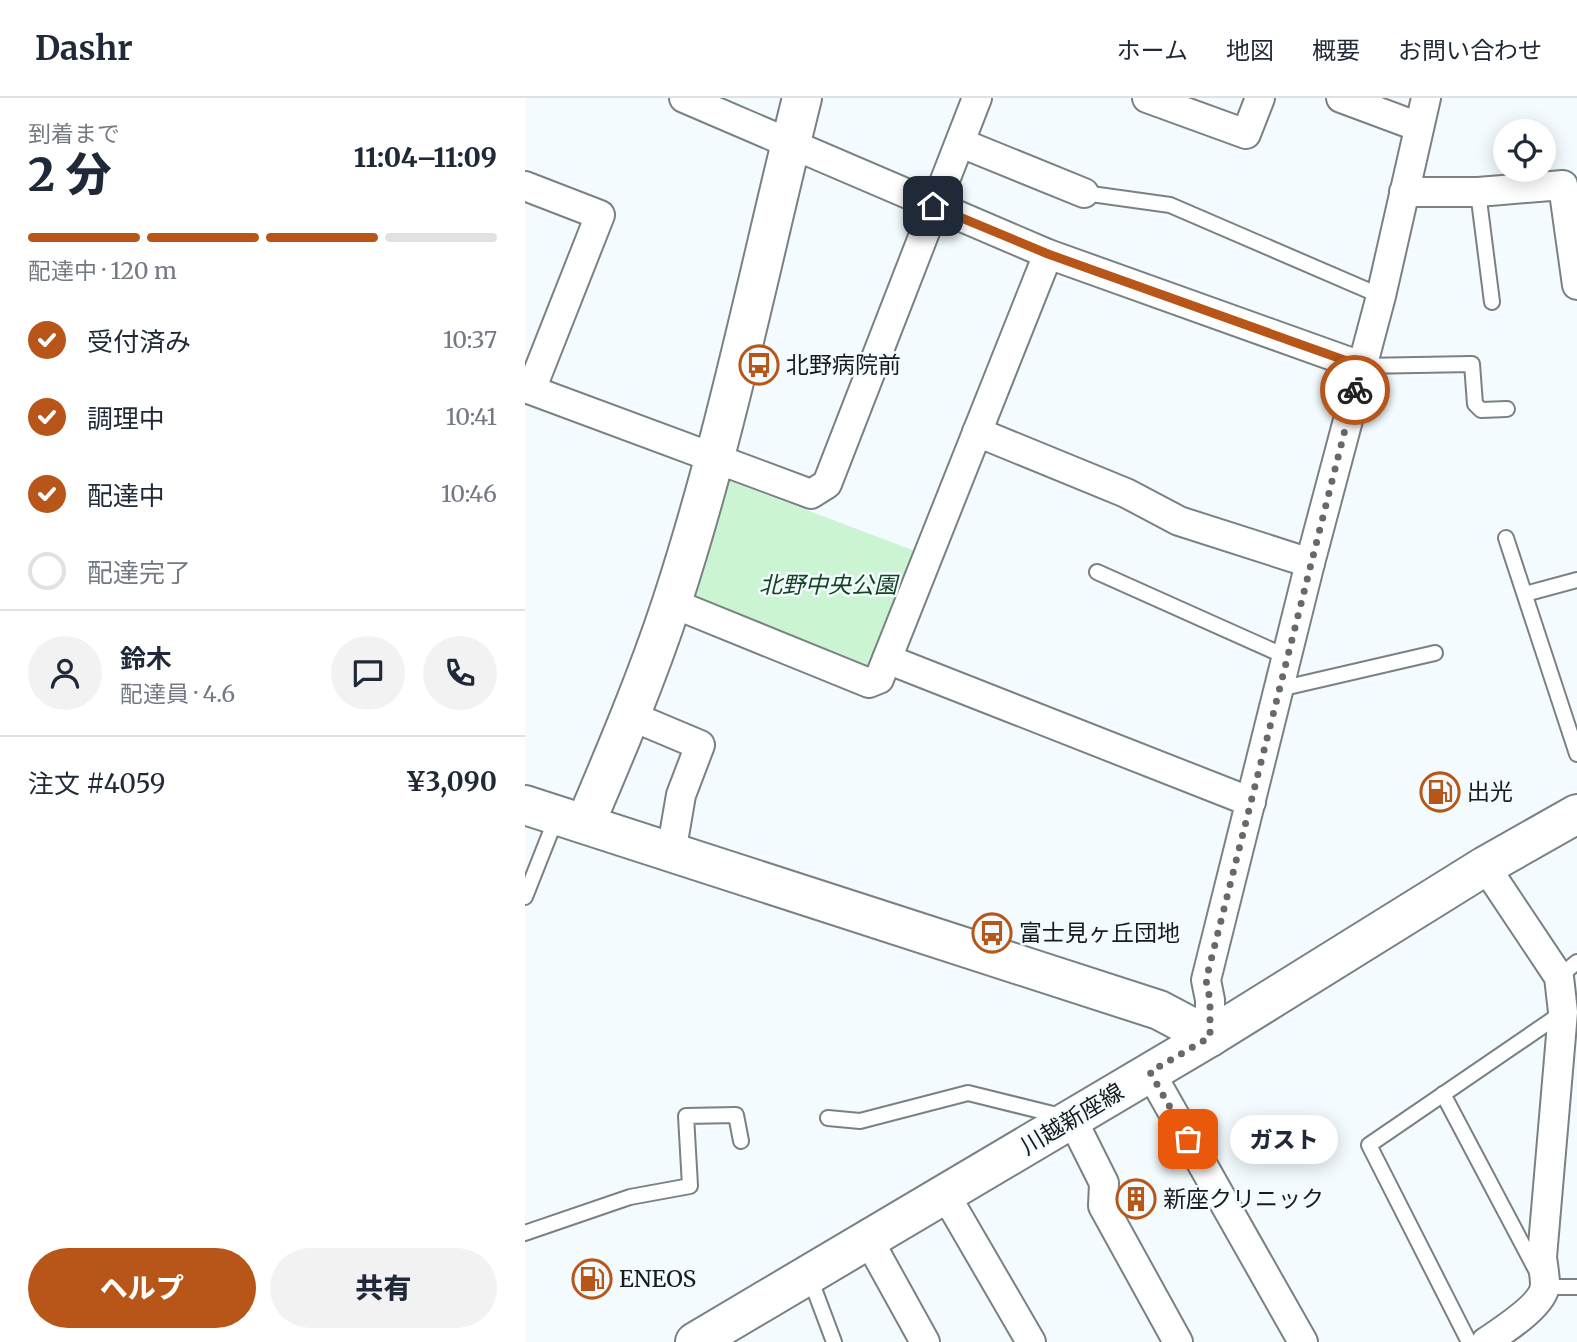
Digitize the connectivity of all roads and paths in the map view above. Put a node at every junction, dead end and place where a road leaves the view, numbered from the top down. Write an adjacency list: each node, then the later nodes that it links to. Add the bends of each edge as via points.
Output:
1 (684, 98): 10 (street)
2 (802, 98): 10 (street)
3 (977, 98): 9 (street)
4 (1147, 98): 5 (street, via 1246,134)
5 (1260, 98)
6 (1341, 98): 8 (street)
7 (1426, 98): 8 (street)
8 (1419, 127): 12 (street)
9 (961, 143): 14 (street); 15 (street)
10 (790, 145): 15 (street); 24 (street)
11 (525, 187): 21 (street, via 600,215)
12 (1404, 192): 13 (street); 18 (street)
13 (1478, 192): 17 (street, via 1563,185); 19 (lane)
14 (1084, 193): 18 (lane, via 1170,205)
15 (933, 206): 16 (street); 24 (street, via 827,484 811,494)
16 (1048, 254): 20 (street); 23 (street)
17 (1577, 285)
18 (1381, 296): 20 (street)
19 (1492, 302)
20 (1361, 366): 22 (lane, via 1472,364 1475,404 1481,410); 26 (street)
21 (528, 389): 24 (street)
22 (1507, 409)
23 (977, 432): 26 (street, via 1126,493 1179,521); 33 (street)
24 (714, 459): 30 (street)
25 (1506, 538): 29 (lane)
26 (1310, 563): 32 (street)
27 (1097, 572): 32 (lane)
28 (1577, 580): 29 (lane)
29 (1525, 594): 36 (lane)
30 (672, 603): 33 (street, via 869,682 879,679); 35 (street)
31 (1435, 653): 34 (lane)
32 (1287, 657): 34 (street)
33 (887, 659): 37 (street)
34 (1280, 687): 37 (street)
35 (631, 716): 39 (street); 40 (street, via 700,745 681,795)
36 (1577, 754)
37 (1251, 802): 45 (street, via 1206,980)
38 (1577, 814): 41 (street, 川越新座線)
39 (556, 815): 40 (street); 42 (lane)
40 (671, 853): 45 (street, via 1159,1010)
41 (1485, 866): 43 (street); 45 (street, 川越新座線)
42 (525, 897)
43 (1571, 973): 44 (street)
44 (1570, 1013): 47 (lane); 55 (street, via 1542,1257)
45 (1210, 1037): 46 (street, 川越新座線)
46 (1150, 1072): 49 (street, 川越新座線); 63 (street)
47 (1443, 1094): 55 (lane); 64 (lane, via 1369,1145)
48 (828, 1118): 49 (lane, via 860,1121 968,1093)
49 (1072, 1119): 51 (street, 川越新座線); 62 (street, via 1104,1182 1103,1206)
50 (741, 1141): 52 (lane, via 736,1115 686,1116 689,1186 630,1197)
51 (945, 1194): 53 (street, 川越新座線); 61 (street)
52 (525, 1234)
53 (868, 1239): 54 (street, 川越新座線); 60 (street)
54 (809, 1275): 58 (street, 川越新座線); 59 (lane)
55 (1545, 1287): 56 (lane); 57 (street)
56 (1577, 1287)
57 (1518, 1332): 65 (street)
58 (695, 1342)
59 (834, 1342)
60 (925, 1342)
61 (1031, 1342)
62 (1178, 1342)
63 (1303, 1342)
64 (1469, 1342)
65 (1486, 1342)

